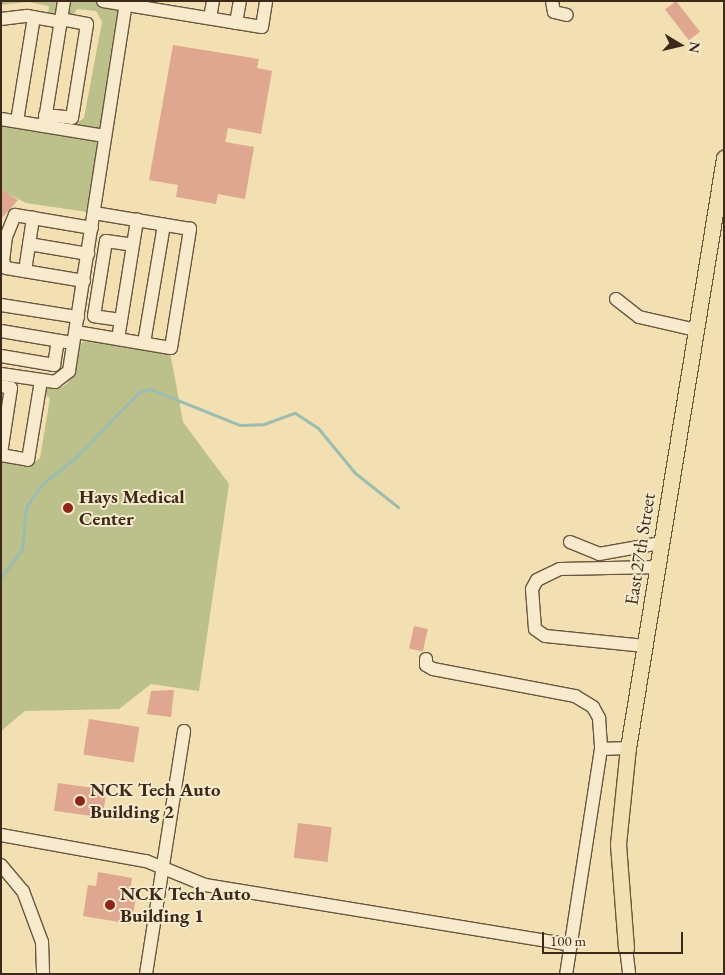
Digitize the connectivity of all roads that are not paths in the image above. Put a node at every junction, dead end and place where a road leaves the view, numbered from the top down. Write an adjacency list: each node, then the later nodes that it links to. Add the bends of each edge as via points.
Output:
1 (64, 1): 13 (street)
2 (103, 1): 7 (street)
3 (213, 1): 11 (street)
4 (240, 1): 14 (street)
5 (266, 1): 14 (street, via 262,27)
6 (552, 1): 9 (street, via 554,12)
7 (126, 4): 8 (street); 18 (street)
8 (157, 5): 11 (street)
9 (567, 15)
10 (34, 17): 12 (street); 13 (street); 17 (street)
11 (210, 18): 14 (street)
12 (1, 19)
13 (61, 21): 16 (street); 16 (street, via 87,24 72,118)
14 (236, 22)
15 (1, 119): 17 (street)
16 (44, 120): 17 (street); 18 (street)
17 (17, 121)
18 (105, 136): 20 (street)
19 (724, 158): 34 (main road, East 27th Street)
20 (94, 213): 22 (street); 24 (street)
21 (33, 218): 24 (street); 25 (street); 28 (street, via 15,215 10,220 3,258 6,268)
22 (137, 220): 23 (street); 26 (street)
23 (164, 224): 39 (street); 39 (street, via 190,229 171,348)
24 (92, 228): 27 (street)
25 (29, 244): 27 (street); 28 (street)
26 (133, 245): 33 (street); 33 (street, via 106,241 95,306 94,316)
27 (88, 254): 29 (street)
28 (24, 271): 29 (street)
29 (84, 281): 32 (street)
30 (616, 299): 34 (street, via 639,317)
31 (1, 305): 32 (street)
32 (78, 317): 36 (street)
33 (121, 320): 37 (street)
34 (696, 330): 46 (main road, East 27th Street)
35 (1, 331): 38 (street)
36 (75, 338): 37 (street); 38 (street); 42 (street, via 65,377 55,382)
37 (118, 339): 39 (street)
38 (58, 341): 40 (street, via 54,365)
39 (144, 343)
40 (1, 356)
41 (1, 374): 42 (street)
42 (41, 381): 44 (street, via 28,460)
43 (1, 386): 44 (street, via 12,388)
44 (1, 454)
45 (570, 542): 46 (street, via 599,554)
46 (661, 543): 47 (main road, East 27th Street)
47 (658, 567): 48 (main road, East 27th Street); 48 (street, via 560,570 537,580 532,589 535,629 545,636)
48 (645, 646): 51 (main road, East 27th Street)
49 (426, 658): 52 (street, via 426,665 433,669 554,690 585,700 599,718)
50 (184, 731): 55 (street)
51 (628, 748): 52 (street); 57 (main road, East 27th Street, via 618,844)
52 (601, 749): 56 (street)
53 (1, 835): 55 (street, via 119,855 146,861)
54 (1, 865): 58 (street, via 23,891 42,942)
55 (162, 869): 56 (street, via 205,885); 59 (street)
56 (571, 945): 60 (street)
57 (626, 948): 61 (street)
58 (43, 974)
59 (146, 974)
60 (566, 974)
61 (629, 974)

